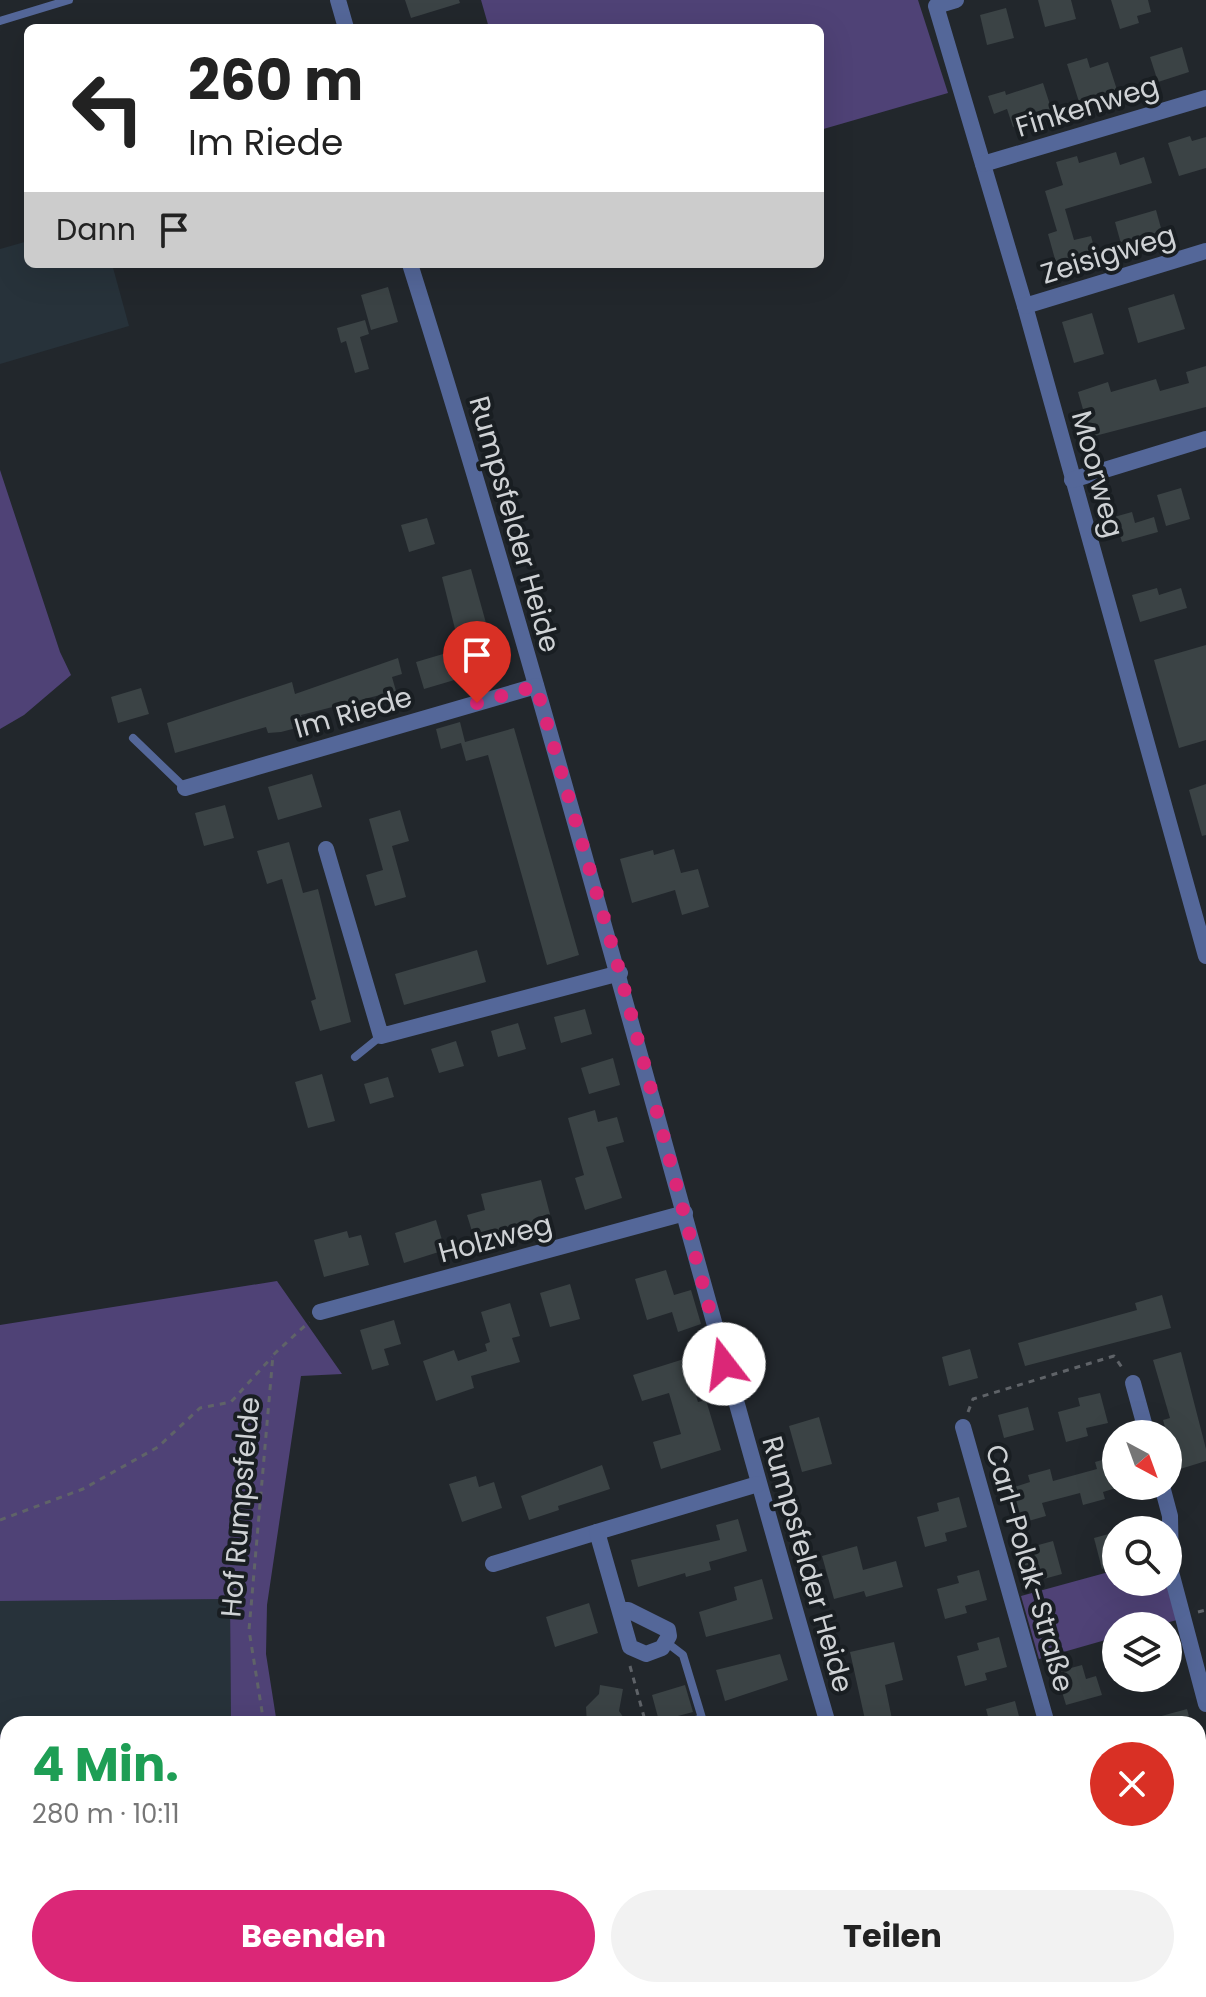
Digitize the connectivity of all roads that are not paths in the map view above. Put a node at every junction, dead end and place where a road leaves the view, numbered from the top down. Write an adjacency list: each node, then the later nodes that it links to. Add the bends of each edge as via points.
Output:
1 (69, 0): 4 (lane)
2 (338, 0): 5 (street)
3 (956, 0): 7 (street, Moorweg, via 936,6)
4 (0, 21)
5 (345, 24)
6 (1206, 98): 7 (street, Finkenweg)
7 (983, 164): 10 (street, Moorweg)
8 (1206, 251): 10 (street, Zeisigweg)
9 (411, 268): 13 (street, Rumpsfelder Heide)
10 (1025, 306): 12 (street, Moorweg)
11 (1206, 439): 12 (street)
12 (1072, 480): 17 (street, Moorweg)
13 (536, 686): 15 (street, Im Riede); 18 (street, Rumpsfelder Heide)
14 (133, 738): 15 (lane)
15 (185, 788)
16 (326, 849): 19 (street)
17 (1206, 956)
18 (620, 973): 19 (street); 21 (street, Rumpsfelder Heide)
19 (381, 1036): 20 (lane)
20 (355, 1057)
21 (685, 1213): 22 (street, Holzweg); 26 (street, Rumpsfelder Heide)
22 (320, 1312)
23 (1133, 1383): 24 (street)
24 (1143, 1420)
25 (963, 1427): 35 (street, Carl-Polak-Straße)
26 (758, 1484): 28 (street); 34 (street, Rumpsfelder Heide)
27 (1166, 1500): 32 (street, via 1171,1572)
28 (597, 1532): 29 (street); 30 (street)
29 (493, 1564)
30 (621, 1610): 31 (street, via 660,1623 668,1630); 31 (street, via 630,1647 646,1654)
31 (666, 1642): 33 (lane, via 683,1655)
32 (1206, 1704)
33 (701, 1716)
34 (826, 1716)
35 (1045, 1716)

